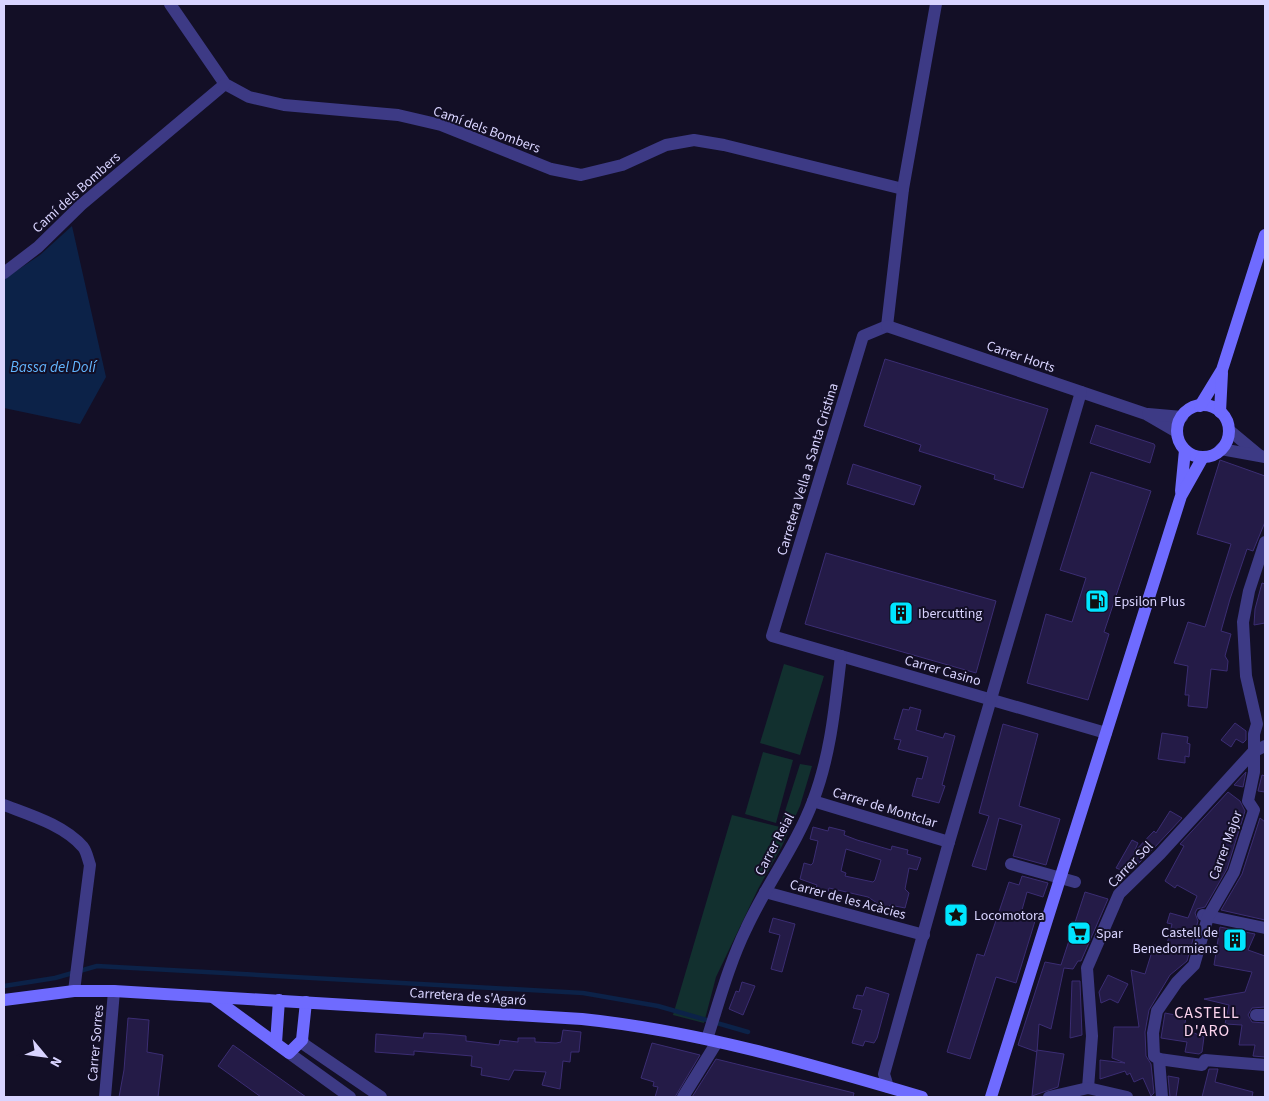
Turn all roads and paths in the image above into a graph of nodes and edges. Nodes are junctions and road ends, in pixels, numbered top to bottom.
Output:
1 (170, 4) edge
2 (936, 4) edge
3 (225, 84) junction
4 (903, 189) junction
5 (1265, 235) edge
6 (4, 273) edge
7 (887, 326) junction
8 (1222, 370) junction
9 (1081, 392) junction
10 (1200, 406) junction
11 (1220, 412) junction
12 (1146, 414) junction
13 (1182, 417) junction
14 (1229, 430) junction
15 (1177, 432) junction
16 (1221, 449) junction
17 (1185, 450) junction
18 (1262, 456) edge
19 (1203, 457) junction
20 (1181, 496) junction
21 (1265, 542) edge
22 (772, 636) joint
23 (841, 656) junction
24 (990, 699) junction
25 (1261, 729) edge
26 (1106, 733) junction
27 (1265, 746) edge
28 (1253, 752) junction
29 (813, 801) junction
30 (4, 805) edge
31 (1259, 811) edge
32 (949, 842) junction
33 (1011, 864) dead end
34 (1060, 878) junction
35 (1075, 882) dead end
36 (765, 892) junction
37 (1117, 893) junction
38 (1132, 896) dead end
39 (1205, 916) junction
40 (1265, 928) edge
41 (924, 934) junction
42 (74, 989) junction
43 (114, 991) junction
44 (214, 998) junction
45 (4, 1000) edge
46 (279, 1000) junction
47 (306, 1002) junction
48 (711, 1037) junction
49 (302, 1040) junction
50 (276, 1043) junction
51 (289, 1052) junction
52 (1159, 1059) junction
53 (1265, 1065) edge
54 (888, 1087) junction
55 (1088, 1088) junction
56 (105, 1097) edge
57 (350, 1097) edge
58 (381, 1097) edge
59 (682, 1097) edge
60 (922, 1097) edge
61 (991, 1097) edge
62 (1049, 1097) edge
63 (1127, 1097) edge
64 (1162, 1097) edge

1 - 3 street
2 - 4 street
3 - 4 street, Camí dels Bombers
3 - 6 street, Camí dels Bombers
4 - 7 street
5 - 8 street
7 - 9 street, Carrer Horts
7 - 22 street, Carretera Vella a Santa Cristina
8 - 10 street
8 - 11 street
9 - 12 street, Carrer Horts
9 - 24 street
10 - 11 street
10 - 13 street
11 - 14 street
12 - 13 street, Carrer Horts
12 - 15 street, Carrer Horts
13 - 15 street
14 - 16 street
14 - 18 street
15 - 17 street
16 - 18 street
16 - 19 street
17 - 19 street
17 - 20 street
19 - 20 street
20 - 26 street
21 - 25 street
22 - 23 street, Carrer Casino
23 - 24 street, Carrer Casino
23 - 29 street, Carrer Reial
24 - 26 street, Carrer Casino
24 - 32 street
25 - 28 street, Carrer Major
26 - 34 street
27 - 28 street, Carrer Sol
28 - 31 street, Carrer Major
28 - 37 street, Carrer Sol
29 - 32 street, Carrer de Montclar
29 - 36 street, Carrer Reial
30 - 42 street
31 - 39 street, Carrer Major
32 - 41 street
33 - 34 street
34 - 35 street
34 - 61 street
36 - 41 street, Carrer de les Acàcies
36 - 48 street, Carrer Reial
37 - 38 street
37 - 55 street, Carrer Sol
39 - 40 street
39 - 52 street, Carrer Major
41 - 54 street
42 - 43 street, Carretera de s'Agaró
42 - 45 street, Carretera de s'Agaró
43 - 44 street, Carretera de s'Agaró
43 - 56 street, Carrer Sorres
44 - 46 street, Carretera de s'Agaró
44 - 50 street
46 - 47 street, Carretera de s'Agaró
46 - 50 street
47 - 48 street, Carretera de s'Agaró
47 - 49 street
48 - 54 street, Carretera de s'Agaró
48 - 59 street, Carrer Reial
49 - 51 street
49 - 58 street
50 - 51 street
51 - 57 street
52 - 53 street
52 - 64 street
54 - 60 street, Carretera de s'Agaró
55 - 62 street
55 - 63 street

